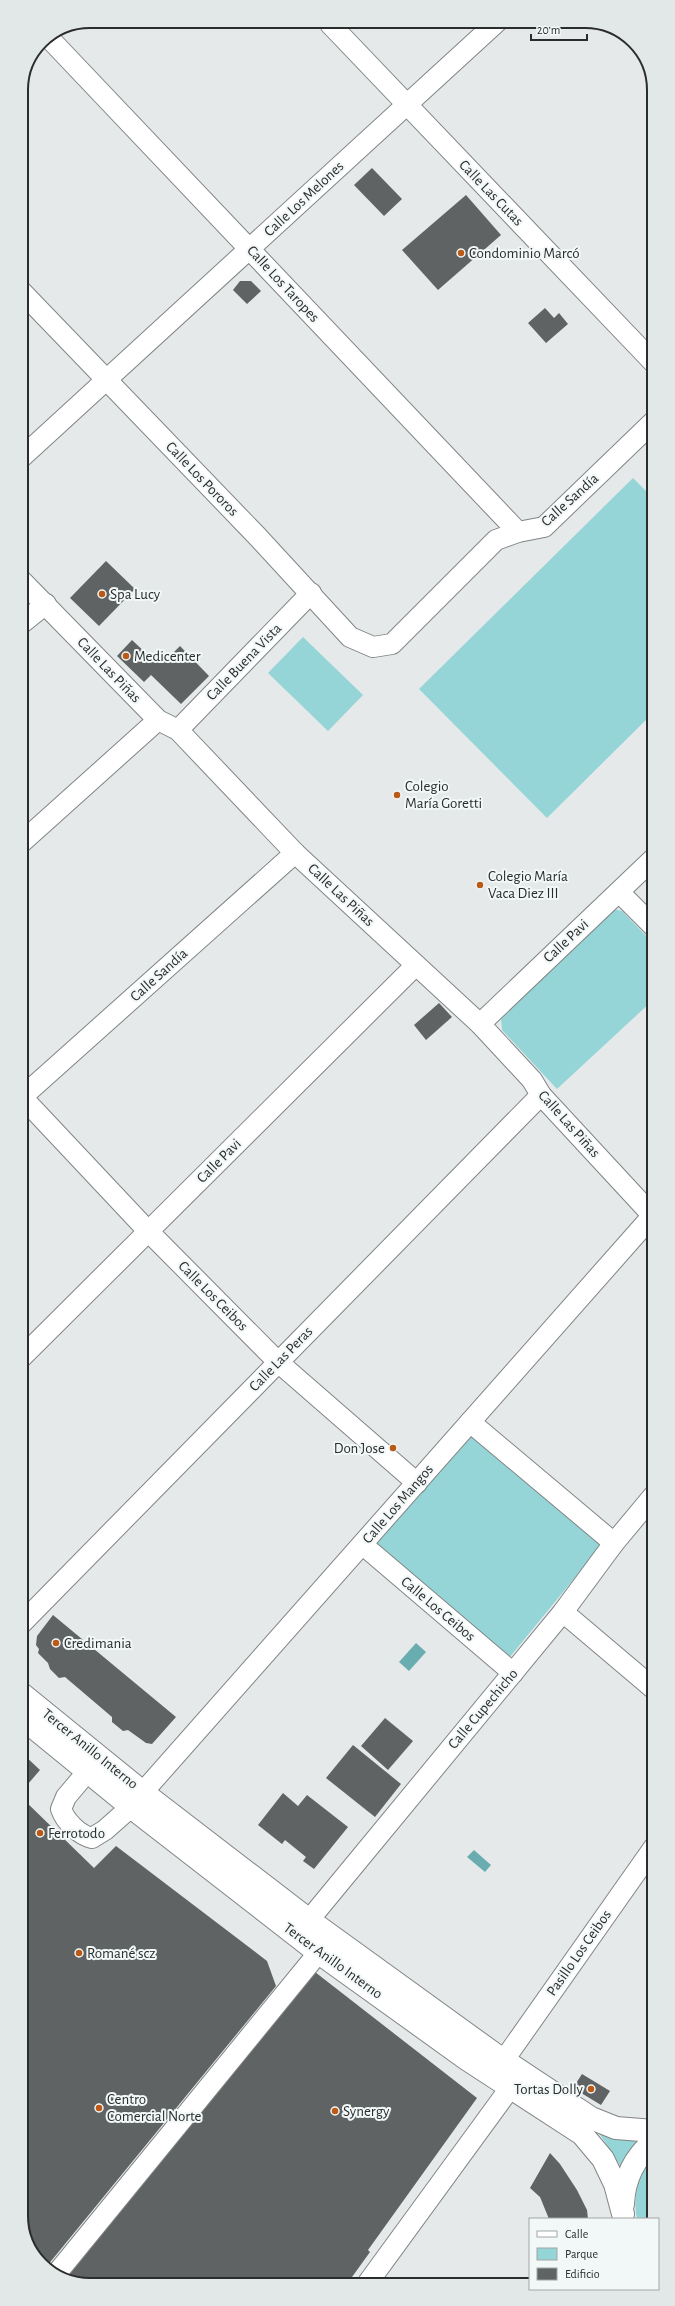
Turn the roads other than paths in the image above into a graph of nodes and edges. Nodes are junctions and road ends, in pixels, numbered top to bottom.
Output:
1 (334, 28) edge
2 (490, 28) edge
3 (53, 41) edge
4 (407, 105) junction
5 (250, 249) junction
6 (28, 298) edge
7 (647, 356) edge
8 (106, 380) junction
9 (647, 428) edge
10 (28, 452) edge
11 (518, 532) junction
12 (28, 587) edge
13 (311, 593) junction
14 (46, 604) junction
15 (28, 618) edge
16 (392, 644) joint
17 (158, 720) junction
18 (178, 730) junction
19 (28, 838) edge
20 (296, 852) junction
21 (647, 865) edge
22 (619, 892) junction
23 (647, 920) edge
24 (416, 965) junction
25 (480, 1024) junction
26 (28, 1092) edge
27 (541, 1095) junction
28 (28, 1103) edge
29 (647, 1210) edge
30 (647, 1223) edge
31 (148, 1231) junction
32 (28, 1351) edge
33 (278, 1362) junction
34 (470, 1422) junction
35 (417, 1483) junction
36 (647, 1503) edge
37 (614, 1542) junction
38 (362, 1545) junction
39 (563, 1612) junction
40 (28, 1617) edge
41 (512, 1672) junction
42 (647, 1683) edge
43 (28, 1699) edge
44 (28, 1723) edge
45 (88, 1772) junction
46 (137, 1799) junction
47 (647, 1856) edge
48 (309, 1920) junction
49 (319, 1952) junction
50 (504, 2060) junction
51 (510, 2088) junction
52 (647, 2130) edge
53 (647, 2148) edge
54 (624, 2216) edge
55 (60, 2270) edge
56 (371, 2278) edge

1 - 4 street, Calle Las Cutas
2 - 4 street, Calle Los Melones
3 - 5 street, Calle Los Taropes
4 - 5 street, Calle Los Melones
4 - 7 street, Calle Las Cutas
5 - 8 street, Calle Los Melones
5 - 11 street, Calle Los Taropes
6 - 8 street, Calle Los Pororos
8 - 10 street, Calle Los Melones
8 - 13 street, Calle Los Pororos
9 - 11 street, Calle Sandía
11 - 16 street, Calle Sandía
12 - 14 street, Calle Las Piñas
13 - 16 street, Calle Los Pororos
13 - 18 street, Calle Buena Vista
14 - 15 street
14 - 17 street, Calle Las Piñas
17 - 18 street, Calle Las Piñas
17 - 19 street
18 - 20 street, Calle Las Piñas
20 - 24 street, Calle Las Piñas
20 - 26 street, Calle Sandía
21 - 22 street, Calle Pavi
22 - 23 street
22 - 25 street, Calle Pavi
24 - 25 street, Calle Las Piñas
24 - 31 street, Calle Pavi
25 - 27 street, Calle Las Piñas
27 - 29 street, Calle Las Piñas
27 - 33 street, Calle Las Peras
28 - 31 street, Calle Los Ceibos
30 - 34 street, Calle Los Mangos
31 - 32 street, Calle Pavi
31 - 33 street, Calle Los Ceibos
33 - 35 street, Calle Los Ceibos
33 - 40 street, Calle Las Peras
34 - 35 street, Calle Los Mangos
34 - 37 street
35 - 38 street, Calle Los Mangos
36 - 37 street, Calle Cupechicho
37 - 39 street, Calle Cupechicho
38 - 41 street, Calle Los Ceibos
38 - 46 street, Calle Los Mangos
39 - 41 street, Calle Cupechicho
39 - 42 street
41 - 48 street, Calle Cupechicho
43 - 46 main road, Tercer Anillo Interno
44 - 45 main road, Tercer Anillo Interno
45 - 46 main road, Tercer Anillo Interno
45 - 46 street, Calle Los Mangos
46 - 48 main road, Tercer Anillo Interno
46 - 49 main road, Tercer Anillo Interno
47 - 50 street, Pasillo Los Ceibos
48 - 50 main road, Tercer Anillo Interno
49 - 51 main road, Tercer Anillo Interno
49 - 55 street
50 - 52 main road, Tercer Anillo Interno
51 - 54 main road, Tercer Anillo Interno
51 - 56 street
53 - 54 main road

